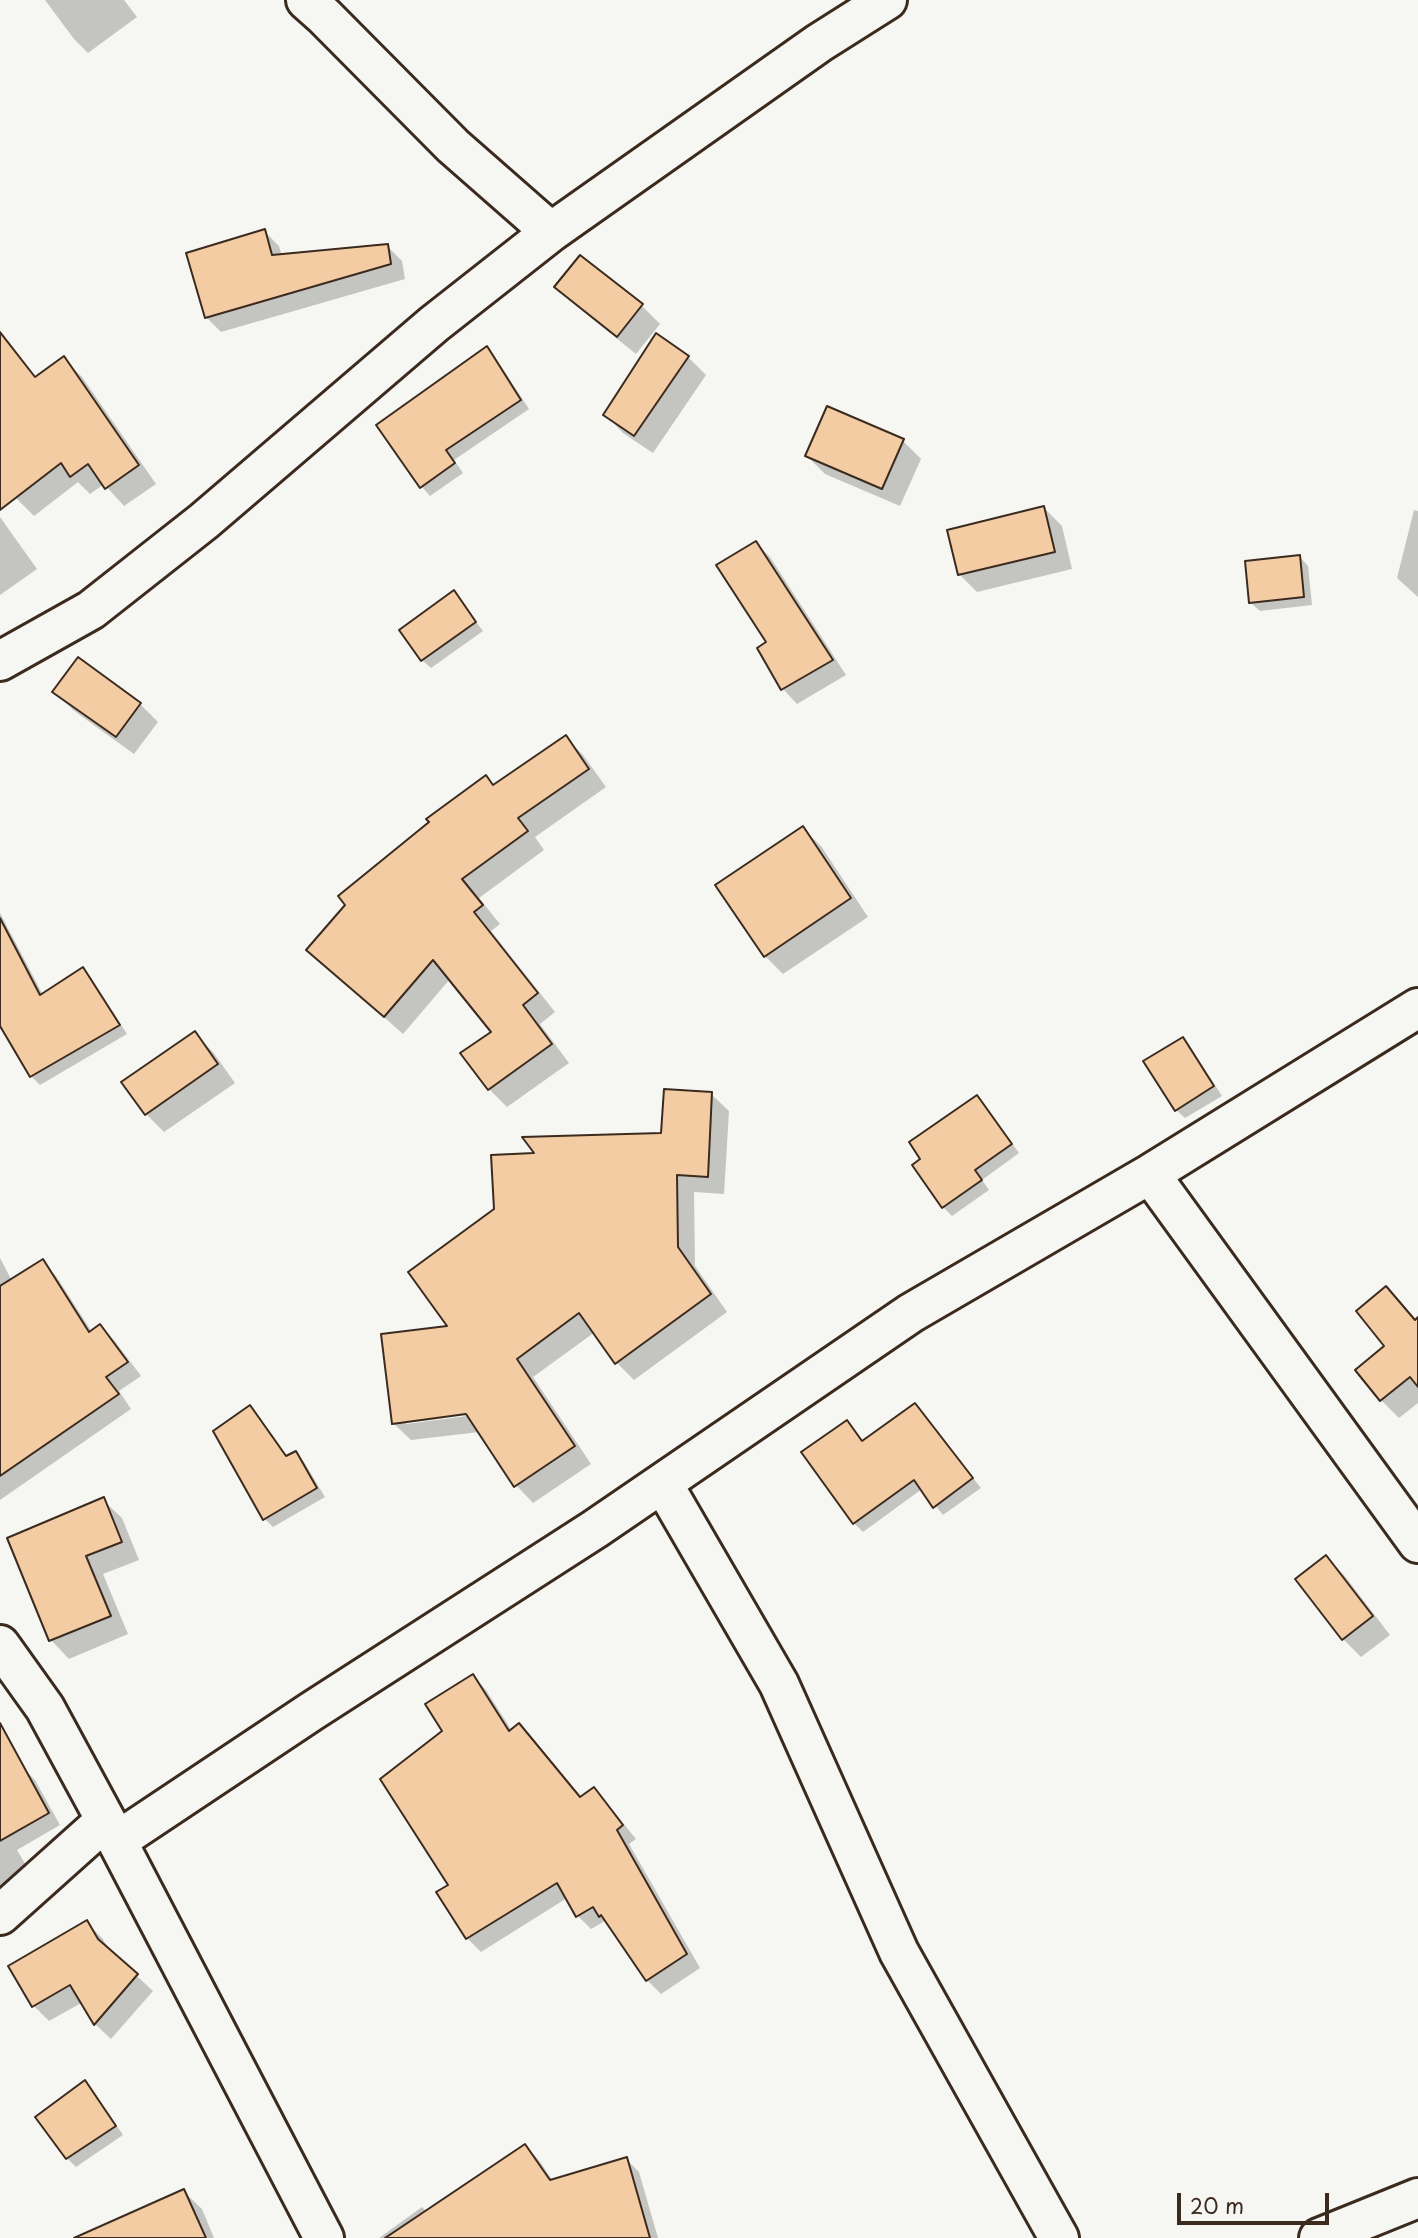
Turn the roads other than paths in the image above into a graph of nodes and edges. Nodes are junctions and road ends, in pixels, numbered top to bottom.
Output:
1 (306, 0) edge
2 (887, 0) edge
3 (551, 232) junction
4 (0, 660) edge
5 (1418, 1008) edge
6 (1150, 1174) junction
7 (663, 1483) junction
8 (1418, 1543) edge
9 (0, 1645) edge
10 (111, 1831) junction
11 (0, 1915) edge
12 (1418, 2198) edge
13 (324, 2238) edge
14 (1059, 2238) edge
15 (1319, 2238) edge

1 - 3 street
2 - 3 street
3 - 4 street
5 - 6 street
6 - 7 street
6 - 8 street
7 - 10 street
7 - 14 street
9 - 10 street
10 - 11 street
10 - 13 street
12 - 15 street

